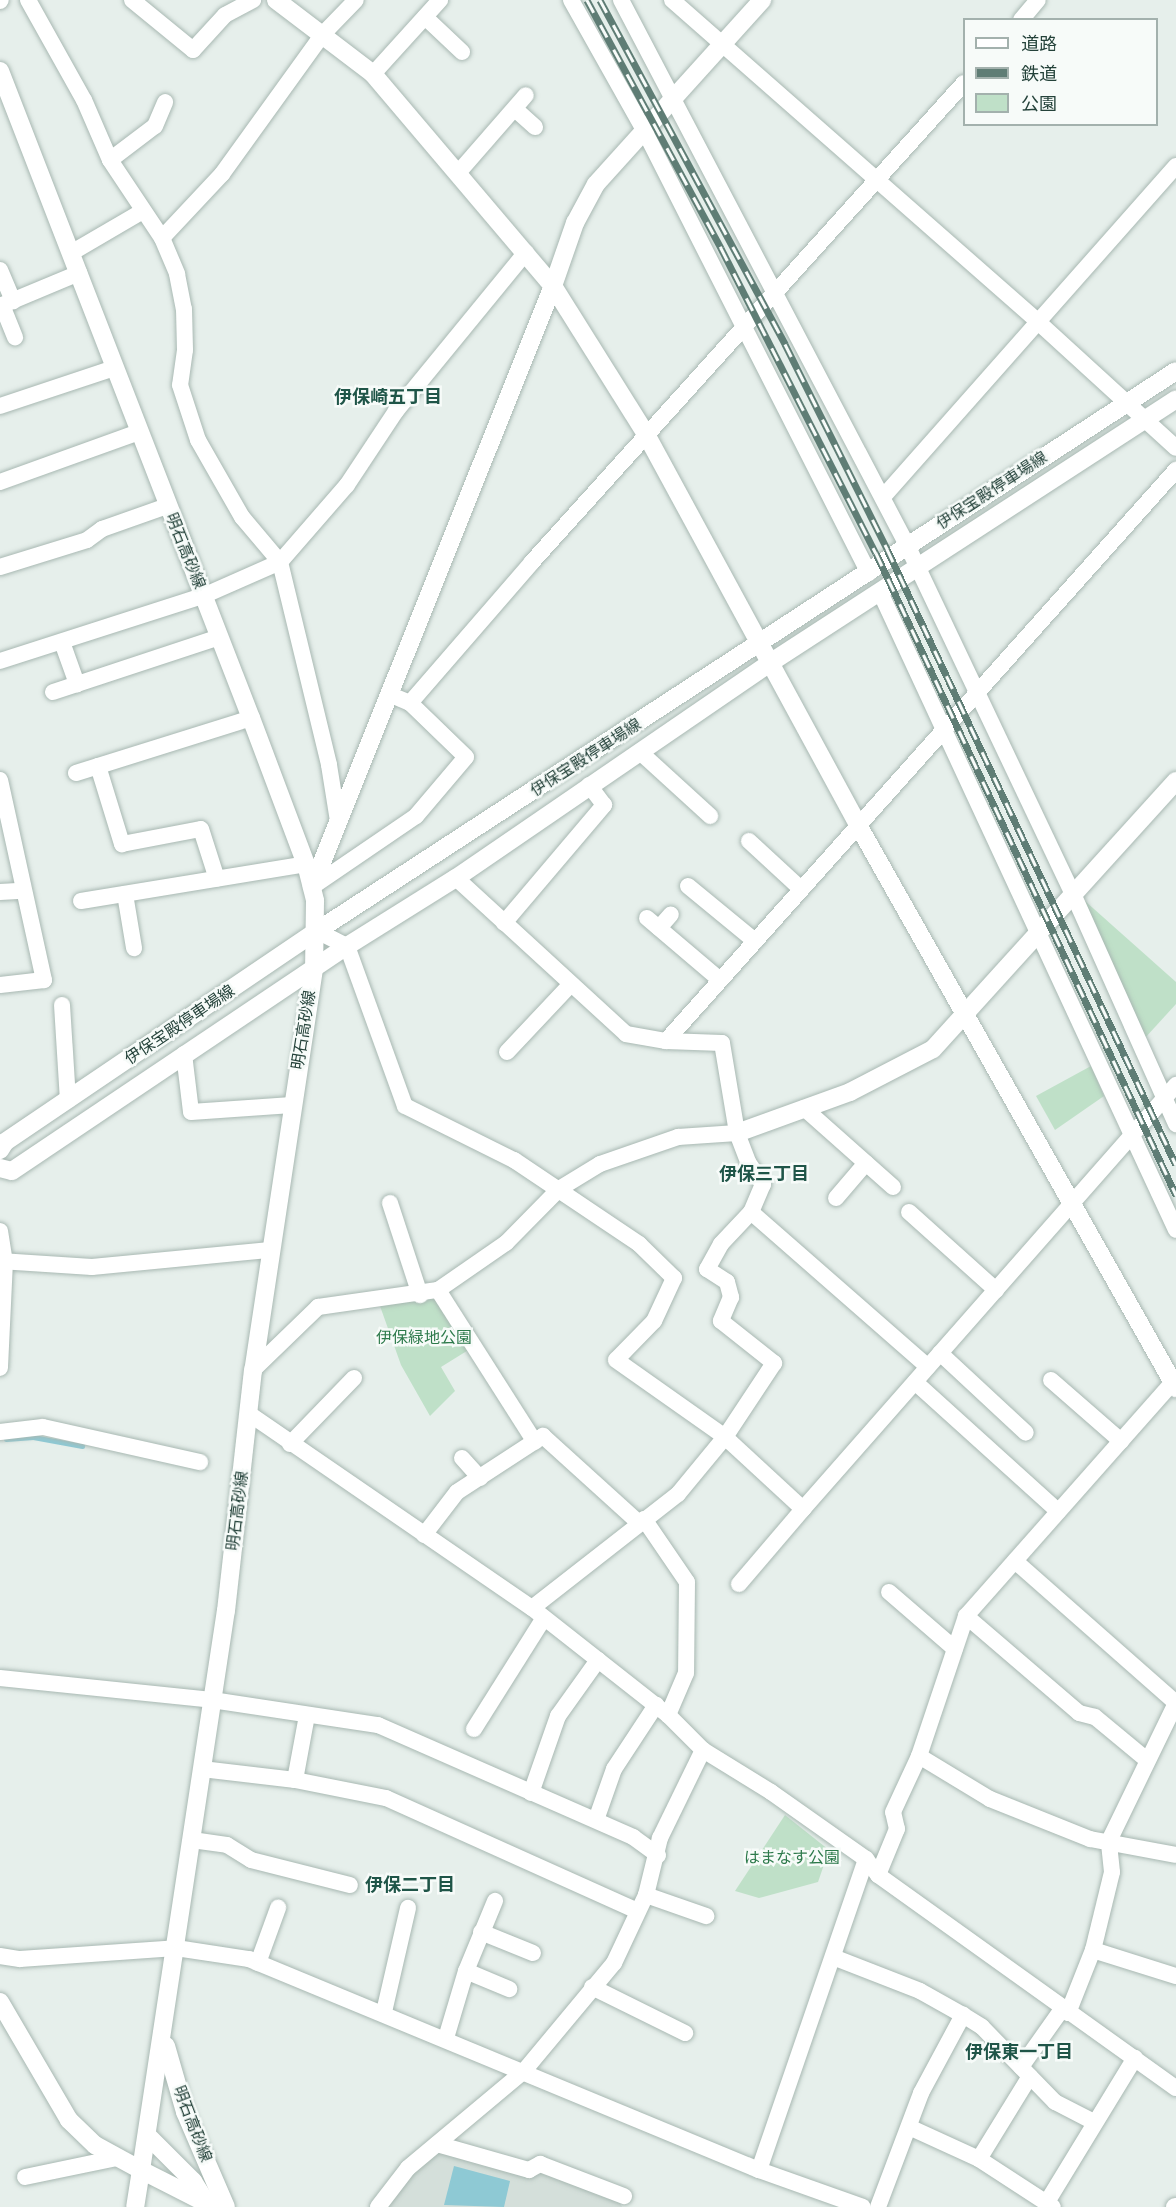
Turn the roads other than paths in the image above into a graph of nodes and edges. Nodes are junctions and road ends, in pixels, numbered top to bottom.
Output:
1 (28, 0) edge
2 (132, 0) edge
3 (253, 0) edge
4 (276, 0) edge
5 (356, 0) edge
6 (440, 0) edge
7 (571, 0) edge
8 (621, 0) edge
9 (672, 0) edge
10 (762, 0) edge
11 (1038, 0) edge
12 (425, 17) junction
13 (1023, 18) edge
14 (323, 34) junction
15 (721, 45) junction
16 (462, 52) dead end
17 (0, 71) edge
18 (373, 74) junction
19 (963, 84) edge
20 (526, 95) dead end
21 (674, 97) junction
22 (165, 102) dead end
23 (515, 109) junction
24 (535, 127) dead end
25 (644, 130) junction
26 (110, 160) junction
27 (1176, 166) edge
28 (458, 173) junction
29 (877, 181) junction
30 (143, 211) junction
31 (162, 238) junction
32 (526, 252) junction
33 (71, 253) junction
34 (0, 270) edge
35 (79, 273) junction
36 (553, 286) junction
37 (776, 292) junction
38 (5, 304) edge
39 (1037, 321) junction
40 (746, 327) junction
41 (15, 337) dead end
42 (114, 368) junction
43 (1176, 371) edge
44 (1176, 399) edge
45 (1127, 402) junction
46 (0, 406) edge
47 (1145, 420) junction
48 (139, 432) junction
49 (647, 436) junction
50 (1176, 448) edge
51 (1176, 470) edge
52 (0, 482) edge
53 (883, 497) junction
54 (167, 506) junction
55 (908, 547) junction
56 (280, 562) junction
57 (0, 567) edge
58 (918, 567) junction
59 (869, 573) junction
60 (880, 592) junction
61 (203, 597) junction
62 (219, 637) junction
63 (62, 642) junction
64 (760, 645) junction
65 (0, 661) edge
66 (770, 663) junction
67 (77, 684) junction
68 (53, 692) dead end
69 (977, 692) junction
70 (391, 695) junction
71 (410, 703) junction
72 (250, 718) junction
73 (945, 729) junction
74 (640, 752) junction
75 (98, 766) junction
76 (76, 773) dead end
77 (0, 780) edge
78 (1176, 781) edge
79 (589, 785) junction
80 (2, 808) edge
81 (710, 816) dead end
82 (338, 821) junction
83 (858, 825) junction
84 (749, 841) dead end
85 (306, 864) junction
86 (456, 878) junction
87 (217, 879) junction
88 (688, 886) dead end
89 (312, 887) junction
90 (801, 889) junction
91 (22, 891) junction
92 (0, 892) edge
93 (125, 894) junction
94 (1074, 896) junction
95 (81, 901) dead end
96 (671, 914) dead end
97 (504, 923) junction
98 (317, 931) junction
99 (1041, 933) junction
100 (755, 941) junction
101 (347, 946) junction
102 (134, 948) dead end
103 (314, 969) junction
104 (720, 980) junction
105 (571, 984) junction
106 (0, 985) edge
107 (62, 1005) dead end
108 (967, 1015) junction
109 (666, 1041) junction
110 (507, 1052) dead end
111 (184, 1054) junction
112 (1176, 1085) edge
113 (1164, 1098) junction
114 (68, 1100) junction
115 (292, 1105) junction
116 (804, 1108) junction
117 (1176, 1124) edge
118 (737, 1133) junction
119 (1133, 1134) junction
120 (0, 1150) edge
121 (866, 1163) junction
122 (0, 1168) edge
123 (893, 1187) dead end
124 (559, 1189) junction
125 (836, 1198) dead end
126 (390, 1203) dead end
127 (1072, 1203) junction
128 (751, 1212) junction
129 (909, 1212) dead end
130 (1176, 1230) edge
131 (0, 1231) edge
132 (270, 1250) junction
133 (3, 1261) edge
134 (438, 1290) junction
135 (996, 1290) junction
136 (420, 1295) junction
137 (940, 1353) junction
138 (928, 1367) junction
139 (0, 1368) edge
140 (253, 1370) junction
141 (354, 1378) dead end
142 (1051, 1380) dead end
143 (915, 1382) junction
144 (1175, 1383) edge
145 (248, 1413) junction
146 (0, 1432) edge
147 (1026, 1433) dead end
148 (725, 1437) junction
149 (1121, 1441) junction
150 (534, 1442) junction
151 (290, 1444) junction
152 (462, 1458) dead end
153 (200, 1461) dead end
154 (480, 1478) junction
155 (803, 1509) junction
156 (1058, 1511) junction
157 (642, 1521) junction
158 (424, 1535) junction
159 (1015, 1561) junction
160 (739, 1584) dead end
161 (889, 1592) dead end
162 (538, 1613) junction
163 (966, 1616) junction
164 (955, 1649) junction
165 (598, 1660) junction
166 (0, 1678) edge
167 (212, 1700) junction
168 (1176, 1703) edge
169 (662, 1710) junction
170 (306, 1715) junction
171 (474, 1729) dead end
172 (703, 1750) junction
173 (919, 1756) junction
174 (1148, 1760) junction
175 (202, 1769) junction
176 (295, 1780) junction
177 (531, 1793) junction
178 (596, 1820) junction
179 (192, 1840) junction
180 (1109, 1841) junction
181 (658, 1855) junction
182 (1176, 1855) edge
183 (866, 1859) junction
184 (878, 1875) junction
185 (350, 1886) dead end
186 (646, 1895) junction
187 (495, 1901) dead end
188 (278, 1908) dead end
189 (408, 1908) dead end
190 (638, 1911) junction
191 (706, 1916) dead end
192 (481, 1932) junction
193 (176, 1948) junction
194 (1093, 1950) junction
195 (533, 1953) dead end
196 (0, 1956) edge
197 (833, 1957) junction
198 (258, 1963) junction
199 (466, 1971) junction
200 (1176, 1976) edge
201 (592, 1987) junction
202 (508, 1989) dead end
203 (0, 2002) edge
204 (1065, 2011) junction
205 (384, 2012) junction
206 (963, 2015) junction
207 (685, 2033) dead end
208 (164, 2038) junction
209 (446, 2038) junction
210 (1135, 2058) junction
211 (524, 2071) junction
212 (1026, 2072) junction
213 (1176, 2088) edge
214 (1094, 2122) junction
215 (909, 2127) junction
216 (148, 2136) junction
217 (437, 2144) junction
218 (117, 2158) junction
219 (979, 2159) junction
220 (141, 2170) junction
221 (759, 2170) junction
222 (24, 2177) dead end
223 (624, 2196) dead end
224 (209, 2203) edge
225 (1050, 2205) edge
226 (135, 2207) edge
227 (226, 2207) edge
228 (378, 2207) edge
229 (863, 2207) edge
230 (878, 2207) edge

1 - 26 street
2 - 3 street
4 - 14 main road
5 - 14 street
6 - 12 street
7 - 25 street
8 - 21 street
9 - 15 street
10 - 15 main road
11 - 13 street
12 - 16 street
12 - 18 street
14 - 18 main road
14 - 31 street
15 - 21 main road
15 - 29 street
17 - 33 main road, 明石高砂線
18 - 28 main road
19 - 29 street
20 - 23 street
21 - 25 main road
21 - 37 street
22 - 26 street
23 - 24 street
23 - 28 street
25 - 36 main road
25 - 40 street
26 - 30 street
27 - 39 street
28 - 32 main road
29 - 37 street
29 - 39 street
30 - 31 street
30 - 33 street
31 - 56 street
32 - 36 main road
32 - 56 street
33 - 35 main road, 明石高砂線
34 - 38 street
35 - 38 street
35 - 42 main road, 明石高砂線
36 - 49 main road
36 - 70 main road
37 - 40 street
37 - 53 street
38 - 41 street
39 - 45 street
39 - 53 street
40 - 49 street
40 - 59 street
42 - 46 street
42 - 48 main road, 明石高砂線
43 - 45 main road, 伊保宝殿停車場線
44 - 47 main road, 伊保宝殿停車場線
45 - 47 street
45 - 55 main road, 伊保宝殿停車場線
47 - 50 street
47 - 58 main road, 伊保宝殿停車場線
48 - 52 street
48 - 54 main road, 明石高砂線
49 - 64 main road
49 - 71 street
51 - 69 street
53 - 55 street
54 - 57 street
54 - 61 main road, 明石高砂線
55 - 58 street
55 - 59 main road, 伊保宝殿停車場線
56 - 61 street
56 - 82 street
58 - 60 main road, 伊保宝殿停車場線
58 - 69 street
59 - 64 main road, 伊保宝殿停車場線
60 - 66 main road, 伊保宝殿停車場線
60 - 73 street
61 - 62 main road, 明石高砂線
61 - 63 street
62 - 67 street
62 - 72 main road, 明石高砂線
63 - 65 street
63 - 67 street
64 - 66 main road
64 - 98 main road, 伊保宝殿停車場線
66 - 74 main road, 伊保宝殿停車場線
66 - 83 main road
67 - 68 street
69 - 73 street
69 - 94 street
70 - 71 street
70 - 82 main road
71 - 89 street
72 - 75 street
72 - 85 main road, 明石高砂線
73 - 83 street
73 - 99 street
74 - 79 main road, 伊保宝殿停車場線
74 - 81 street
75 - 76 street
75 - 87 street
77 - 80 street
78 - 94 main road
79 - 86 main road, 伊保宝殿停車場線
79 - 97 street
80 - 91 street
82 - 89 main road
83 - 90 street
83 - 108 main road
84 - 90 street
85 - 87 street
85 - 89 main road, 明石高砂線
86 - 97 street
86 - 101 main road, 伊保宝殿停車場線
87 - 93 street
88 - 100 street
89 - 98 main road, 明石高砂線
90 - 100 street
91 - 92 street
91 - 106 street
93 - 95 street
93 - 102 street
94 - 99 main road
94 - 113 street
96 - 104 street
97 - 105 street
98 - 101 street
98 - 103 main road, 明石高砂線
98 - 114 main road, 伊保宝殿停車場線
99 - 108 main road
99 - 119 street
100 - 104 street
101 - 103 main road, 伊保宝殿停車場線
101 - 124 street
103 - 111 main road, 伊保宝殿停車場線
103 - 115 main road, 明石高砂線
104 - 109 street
105 - 109 street
105 - 110 street
107 - 114 street
108 - 116 main road
108 - 127 main road
109 - 118 street
111 - 115 street
111 - 122 main road, 伊保宝殿停車場線
112 - 113 street
113 - 117 street
113 - 119 street
114 - 120 main road, 伊保宝殿停車場線
115 - 132 main road, 明石高砂線
116 - 118 main road
116 - 121 street
118 - 124 street
118 - 128 street
119 - 127 street
119 - 130 street
121 - 123 street
121 - 125 street
124 - 134 street
124 - 148 street
126 - 136 street
127 - 135 street
127 - 144 main road
128 - 138 street
128 - 148 street
129 - 135 street
131 - 133 street
132 - 133 street
132 - 140 main road, 明石高砂線
133 - 139 street
134 - 136 street
134 - 150 street
135 - 137 street
136 - 140 street
137 - 138 street
137 - 147 street
138 - 143 street
140 - 145 main road, 明石高砂線
141 - 151 street
142 - 149 street
143 - 155 street
143 - 156 street
144 - 149 street
145 - 151 street
145 - 167 main road, 明石高砂線
146 - 153 street
148 - 155 street
148 - 157 street
149 - 156 street
150 - 154 street
150 - 157 street
151 - 158 street
152 - 154 street
154 - 158 street
155 - 160 street
156 - 159 street
157 - 162 street
157 - 169 street
158 - 162 street
159 - 163 street
159 - 168 street
161 - 164 street
162 - 165 street
162 - 171 street
163 - 164 street
163 - 174 street
164 - 173 street
165 - 169 street
165 - 177 street
166 - 167 street
167 - 170 street
167 - 175 main road, 明石高砂線
168 - 174 street
169 - 172 street
169 - 178 street
170 - 176 street
170 - 177 street
172 - 181 street
172 - 183 street
173 - 180 street
173 - 184 street
174 - 180 street
175 - 176 street
175 - 179 main road, 明石高砂線
176 - 190 street
177 - 178 street
178 - 181 street
179 - 185 street
179 - 193 main road, 明石高砂線
180 - 182 street
180 - 194 street
181 - 186 street
183 - 184 street
183 - 197 street
184 - 204 street
186 - 190 street
186 - 191 street
187 - 192 street
188 - 198 street
189 - 205 street
190 - 201 street
192 - 195 street
192 - 199 street
193 - 196 street
193 - 198 street
193 - 208 main road, 明石高砂線
194 - 200 street
194 - 204 street
197 - 206 street
197 - 221 street
198 - 205 street
199 - 202 street
199 - 209 street
201 - 207 street
201 - 211 street
203 - 218 main road
204 - 210 street
204 - 212 street
205 - 209 street
206 - 212 street
206 - 215 street
208 - 216 main road, 明石高砂線
208 - 227 main road, 明石高砂線
209 - 211 street
210 - 213 street
210 - 214 street
211 - 217 street
211 - 221 street
212 - 214 street
212 - 219 street
214 - 225 street
215 - 219 street
215 - 230 street
216 - 220 main road, 明石高砂線
216 - 224 main road, 明石高砂線
217 - 223 street
217 - 228 street
218 - 220 main road
218 - 222 street
219 - 225 street
220 - 224 main road, 明石高砂線
220 - 226 main road
221 - 229 street

